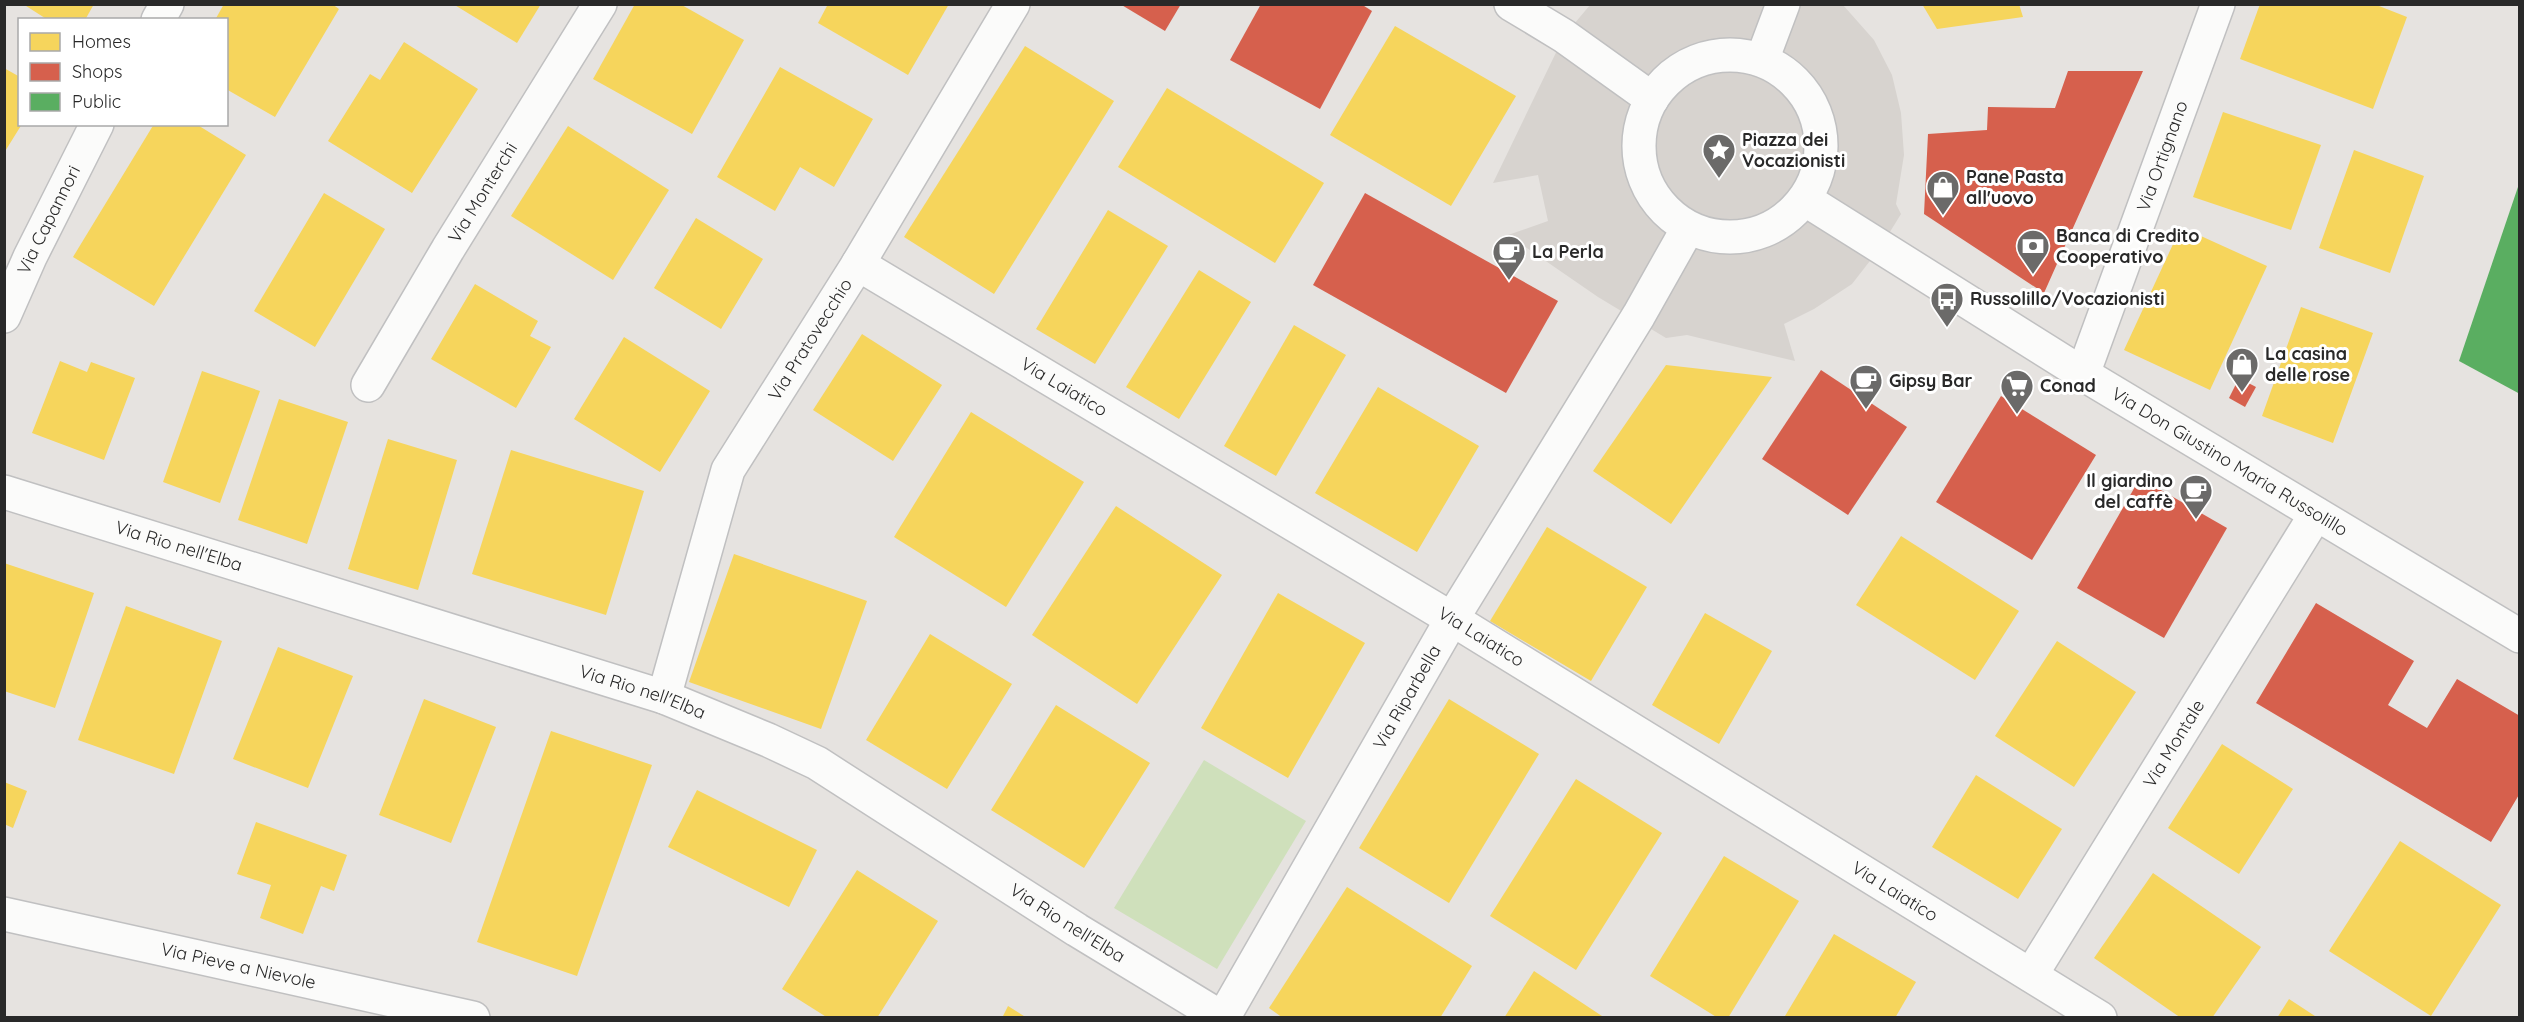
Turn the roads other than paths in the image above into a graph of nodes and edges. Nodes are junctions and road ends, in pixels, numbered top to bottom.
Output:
1 (166, 4) edge
2 (600, 4) edge
3 (1013, 4) edge
4 (1511, 4) edge
5 (1783, 4) edge
6 (2218, 4) edge
7 (159, 18) edge
8 (1762, 60) junction
9 (1652, 99) junction
10 (96, 126) edge
11 (1806, 200) junction
12 (1688, 228) junction
13 (858, 264) junction
14 (4, 316) edge
15 (2083, 374) junction
16 (368, 385) dead end
17 (4, 492) edge
18 (2316, 514) junction
19 (1452, 619) junction
20 (2520, 636) edge
21 (664, 697) junction
22 (4, 915) edge
23 (2031, 975) junction
24 (473, 1017) edge
25 (1222, 1017) edge
26 (2100, 1017) edge

1 - 7 street
2 - 16 street, Via Monterchi
3 - 13 street, Via Pratovecchio
4 - 9 street
5 - 8 street
6 - 15 street, Via Ortignano
8 - 9 street
8 - 11 street
9 - 12 street
10 - 14 street, Via Capannori
11 - 12 street
11 - 15 street, Via Don Giustino Maria Russolillo
12 - 19 street, Via Riparbella
13 - 19 street, Via Laiatico
13 - 21 street, Via Pratovecchio
15 - 18 street, Via Don Giustino Maria Russolillo
17 - 21 street, Via Rio nell'Elba
18 - 20 street, Via Don Giustino Maria Russolillo
18 - 23 street, Via Montale
19 - 23 street, Via Laiatico
19 - 25 street, Via Riparbella
21 - 25 street, Via Rio nell'Elba
22 - 24 street, Via Pieve a Nievole
23 - 26 street, Via Laiatico

